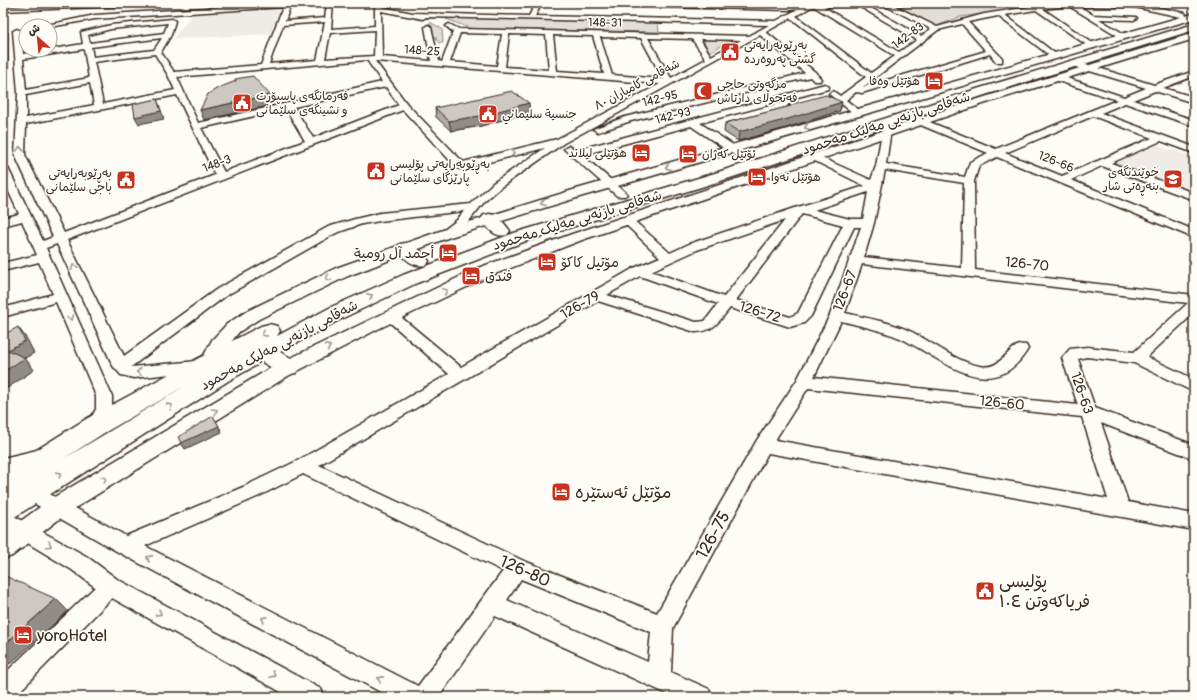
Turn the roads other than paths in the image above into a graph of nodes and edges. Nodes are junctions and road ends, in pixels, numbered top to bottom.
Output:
1 (63, 3) edge
2 (146, 3) edge
3 (326, 3) edge
4 (330, 3) edge
5 (539, 3) edge
6 (576, 3) edge
7 (745, 3) edge
8 (837, 3) edge
9 (919, 3) edge
10 (1069, 3) edge
11 (1125, 3) edge
12 (30, 4) edge
13 (118, 4) junction
14 (288, 4) edge
15 (814, 4) edge
16 (859, 4) junction
17 (886, 4) edge
18 (1136, 4) edge
19 (54, 5) edge
20 (378, 5) edge
21 (645, 5) junction
22 (3, 6) edge
23 (421, 7) dead end
24 (805, 7) junction
25 (1039, 9) junction
26 (1154, 9) junction
27 (3, 10) edge
28 (1000, 14) junction
29 (413, 15) junction
30 (791, 15) junction
31 (1182, 16) edge
32 (95, 17) junction
33 (531, 17) junction
34 (1093, 17) junction
35 (1134, 18) dead end
36 (328, 20) junction
37 (646, 20) junction
38 (662, 20) junction
39 (963, 21) junction
40 (281, 23) junction
41 (777, 23) junction
42 (58, 24) edge
43 (3, 27) edge
44 (170, 27) junction
45 (428, 27) dead end
46 (378, 28) junction
47 (1153, 28) junction
48 (936, 29) junction
49 (17, 31) junction
50 (457, 31) junction
51 (327, 32) junction
52 (506, 32) junction
53 (761, 32) junction
54 (549, 33) junction
55 (3, 34) edge
56 (596, 34) junction
57 (643, 35) junction
58 (664, 35) junction
59 (694, 36) junction
60 (1194, 36) edge
61 (752, 38) junction
62 (921, 39) junction
63 (85, 40) junction
64 (1123, 43) junction
65 (18, 44) edge
66 (58, 47) edge
67 (1153, 48) junction
68 (1093, 49) junction
69 (157, 52) junction
70 (990, 52) junction
71 (900, 56) junction
72 (1054, 57) junction
73 (19, 58) edge
74 (369, 58) junction
75 (378, 59) junction
76 (89, 60) junction
77 (710, 60) junction
78 (999, 60) dead end
79 (320, 63) junction
80 (436, 64) junction
81 (446, 64) junction
82 (1082, 66) junction
83 (264, 68) junction
84 (501, 69) junction
85 (1015, 71) junction
86 (553, 73) junction
87 (1194, 73) edge
88 (812, 74) junction
89 (172, 75) junction
90 (609, 77) junction
91 (871, 77) junction
92 (1058, 78) junction
93 (93, 80) junction
94 (669, 82) junction
95 (386, 84) junction
96 (1034, 86) junction
97 (825, 87) junction
98 (1154, 88) junction
99 (984, 91) junction
100 (179, 92) junction
101 (22, 93) junction
102 (848, 94) junction
103 (3, 97) edge
104 (840, 100) junction
105 (1194, 100) edge
106 (1124, 101) junction
107 (289, 106) junction
108 (404, 106) junction
109 (99, 108) junction
110 (857, 113) junction
111 (1092, 113) junction
112 (628, 119) junction
113 (915, 119) junction
114 (20, 122) junction
115 (693, 123) junction
116 (1194, 123) edge
117 (195, 126) junction
118 (887, 128) junction
119 (650, 134) junction
120 (1161, 138) junction
121 (561, 141) junction
122 (312, 142) junction
123 (731, 149) junction
124 (1194, 150) edge
125 (996, 153) junction
126 (574, 154) junction
127 (744, 157) junction
128 (814, 158) junction
129 (1102, 163) junction
130 (881, 166) junction
131 (3, 168) edge
132 (721, 176) junction
133 (762, 176) junction
134 (221, 177) junction
135 (1063, 179) junction
136 (969, 181) junction
137 (609, 184) junction
138 (875, 186) junction
139 (621, 194) junction
140 (1194, 198) edge
141 (474, 207) junction
142 (799, 210) junction
143 (26, 216) junction
144 (627, 220) junction
145 (3, 222) edge
146 (850, 223) junction
147 (868, 223) junction
148 (505, 228) junction
149 (444, 234) junction
150 (1194, 234) edge
151 (60, 239) junction
152 (406, 248) junction
153 (41, 252) junction
154 (667, 258) junction
155 (857, 260) junction
156 (3, 267) edge
157 (639, 271) junction
158 (968, 274) junction
159 (61, 296) junction
160 (596, 296) junction
161 (1194, 299) edge
162 (726, 302) junction
163 (1194, 305) edge
164 (3, 313) edge
165 (836, 315) junction
166 (391, 316) junction
167 (1021, 349) dead end
168 (262, 352) junction
169 (1136, 358) junction
170 (208, 363) junction
171 (121, 366) junction
172 (288, 367) junction
173 (460, 375) junction
174 (804, 382) junction
175 (1194, 386) edge
176 (1088, 412) junction
177 (96, 426) junction
178 (764, 445) junction
179 (55, 452) junction
180 (1194, 452) edge
181 (303, 466) junction
182 (3, 467) edge
183 (3, 485) edge
184 (30, 492) junction
185 (59, 506) junction
186 (1121, 508) junction
187 (3, 510) edge
188 (3, 518) edge
189 (1194, 522) edge
190 (24, 531) junction
191 (125, 546) junction
192 (3, 548) edge
193 (517, 568) junction
194 (110, 586) junction
195 (492, 604) junction
196 (662, 626) junction
197 (659, 677) junction
198 (3, 692) edge
199 (313, 697) edge
200 (414, 697) edge
201 (425, 697) edge
202 (701, 697) edge

1 - 19 main road
2 - 13 main road
3 - 14 street
4 - 36 street
5 - 33 street
6 - 21 main road
7 - 15 main road
8 - 15 main road
9 - 17 main road
10 - 18 street, 142-83
10 - 25 street, 142-83
10 - 34 street
11 - 18 main road
12 - 19 main road
12 - 22 main road
13 - 19 main road
13 - 32 street
14 - 32 street
14 - 40 street
15 - 16 main road
15 - 24 street, شەقامی کامیاران ٨٠
15 - 71 street
16 - 17 main road
16 - 62 street
17 - 48 street
18 - 26 main road
18 - 31 main road
19 - 27 main road
20 - 29 street
20 - 46 street
21 - 24 main road
21 - 37 street
23 - 29 street
24 - 30 street, شەقامی کامیاران ٨٠
25 - 28 street, 142-83
25 - 68 street
26 - 31 main road
26 - 47 main road
28 - 39 street, 142-83
28 - 72 street
29 - 33 street
29 - 50 street
30 - 41 street, شەقامی کامیاران ٨٠
30 - 91 street
31 - 47 main road
31 - 64 highway, شەقامی بازنەیی مەلیک مەحمود
31 - 68 highway, شەقامی بازنەیی مەلیک مەحمود
32 - 42 street
32 - 63 street
33 - 37 street
34 - 35 street
34 - 64 street
36 - 40 street
36 - 51 street
37 - 38 street
38 - 41 street
38 - 58 street
39 - 48 street, 142-83
39 - 70 street
40 - 83 street
41 - 53 street, شەقامی کامیاران ٨٠
43 - 49 street
44 - 63 street
44 - 63 street
44 - 69 street
45 - 80 street
46 - 51 street
46 - 75 street
47 - 64 main road
48 - 62 street, 142-83
49 - 55 street
49 - 65 street
50 - 52 street, 148-31
50 - 81 street
51 - 79 street
52 - 54 street, 148-31
52 - 84 street
53 - 61 street, شەقامی کامیاران ٨٠
53 - 88 street
54 - 56 street, 148-31
54 - 86 street
55 - 103 street
56 - 57 street, 148-31
56 - 90 street
57 - 58 street, 148-31
57 - 94 street
58 - 59 street, 148-31
59 - 61 street, 148-31
59 - 77 street
60 - 67 main road
61 - 77 street, شەقامی کامیاران ٨٠
62 - 71 street, 142-83
63 - 66 street
63 - 76 street
64 - 67 highway
64 - 68 main road
64 - 82 highway, شەقامی بازنەیی مەلیک مەحمود
67 - 82 main road
68 - 72 main road
68 - 85 highway, شەقامی بازنەیی مەلیک مەحمود
69 - 76 street
69 - 89 street
70 - 78 street
70 - 102 street
71 - 91 street, 142-83
72 - 85 main road
73 - 101 street
74 - 75 street, 148-25
74 - 79 street, 148-25
74 - 95 street
75 - 80 street, 148-25
76 - 93 street
77 - 94 street, شەقامی کامیاران ٨٠
79 - 83 street, 148-25
80 - 81 street, 148-25
81 - 84 street, 148-25
82 - 92 main road
82 - 98 street
82 - 99 highway, شەقامی بازنەیی مەلیک مەحمود
83 - 89 street, 148-25
84 - 86 street, 148-25
85 - 110 main road
85 - 127 highway, شەقامی بازنەیی مەلیک مەحمود
86 - 90 street, 148-25
87 - 98 street
88 - 97 street
88 - 112 street, 142-95
89 - 100 street
90 - 94 street, 148-25
91 - 102 street, 142-83
92 - 96 main road
92 - 106 street
93 - 101 street
93 - 109 street
94 - 121 street, شەقامی کامیاران ٨٠
95 - 107 street
95 - 108 street
96 - 99 highway
96 - 113 main road
97 - 104 street
97 - 115 street, 142-93
98 - 105 street
98 - 106 street
99 - 113 highway, شەقامی بازنەیی مەلیک مەحمود
100 - 109 street
100 - 117 street
101 - 114 street
102 - 104 street, 142-83
104 - 110 street
106 - 111 street
106 - 116 street
107 - 117 street
107 - 122 street
108 -> 121 street
108 - 122 street, 148-3
109 - 114 street
110 -> 123 main road
111 - 120 street
111 - 125 street
112 - 119 street
112 - 121 street, 142-95
113 - 118 highway, شەقامی بازنەیی مەلیک مەحمود
113 - 125 street, 126-66
151 -> 114 street
115 - 119 street, 142-93
115 - 123 street
117 - 134 street
118 - 128 main road
118 - 130 street, 126-67
118 - 132 highway, شەقامی بازنەیی مەلیک مەحمود
119 - 126 street, 142-93
120 - 124 street
120 - 129 street
121 - 126 street
121 - 141 street, شەقامی کامیاران ٨٠
122 - 134 street, 148-3
123 - 127 street
123 -> 137 main road
125 - 135 street, 126-66
125 - 136 street
126 - 137 street
127 - 139 highway, شەقامی بازنەیی مەلیک مەحمود
128 - 133 main road
128 - 138 street
129 - 135 street
129 - 140 street
130 - 136 street
130 - 138 street, 126-67
131 - 143 street
132 - 133 highway
132 - 148 highway, شەقامی بازنەیی مەلیک مەحمود
133 - 144 main road
134 - 151 street, 148-3
135 - 150 street, 126-66
136 - 158 street
137 - 139 street
137 -> 148 main road
138 - 142 street, 126-79
138 - 147 street, 126-67
139 - 148 highway, شەقامی بازنەیی مەلیک مەحمود
141 - 149 street, شەقامی کامیاران ٨٠
141 - 171 street
142 - 146 street
142 - 154 street, 126-79
142 - 162 street
143 - 145 street
143 - 153 street
144 - 154 street
166 -> 144 main road
146 - 147 street
146 - 162 street, 126-72
147 - 155 street, 126-67
148 - 149 main road
168 -> 148 highway, شەقامی بازنەیی مەلیک مەحمود
149 - 152 main road
151 - 153 street, 148-3
171 -> 151 street
152 -> 170 main road
152 -> 170 highway, شەقامی بازنەیی مەلیک مەحمود
153 - 156 street, 148-3
153 - 159 street
154 - 157 street, 126-79
155 - 158 street, 126-70
155 - 165 street, 126-67
157 - 160 street, 126-79
157 - 162 street, 126-72
158 - 161 street, 126-70
159 - 164 street
159 -> 177 street
160 - 162 street
160 - 173 street, 126-79
163 - 169 street
165 - 167 street
165 - 174 street, 126-67
172 -> 166 main road
166 - 173 street
168 - 172 highway
184 -> 168 highway, شەقامی بازنەیی مەلیک مەحمود
169 - 175 street, 126-63
169 - 176 street, 126-63
170 -> 171 street
170 - 177 highway, شەقامی بازنەیی مەلیک مەحمود
185 -> 172 main road
173 - 181 street, 126-79
174 - 176 street, 126-60
174 - 178 street, 126-67
176 - 180 street, 126-60
176 - 186 street, 126-63
177 - 179 highway, شەقامی بازنەیی مەلیک مەحمود
178 - 186 street
178 - 196 street, 126-75
179 - 182 main road
179 - 183 highway, شەقامی بازنەیی مەلیک مەحمود
181 - 191 street, 126-79
181 - 193 street, 126-80
184 - 185 street
184 - 187 highway, شەقامی بازنەیی مەلیک مەحمود
185 - 190 main road
185 - 191 street
186 - 189 street
188 - 190 street
190 - 192 main road
190 -> 194 street
200 -> 191 street
193 - 195 street
193 - 196 street, 126-80
194 - 198 street
194 -> 199 street
195 - 197 street
195 - 201 street
196 - 197 street
197 - 202 street

